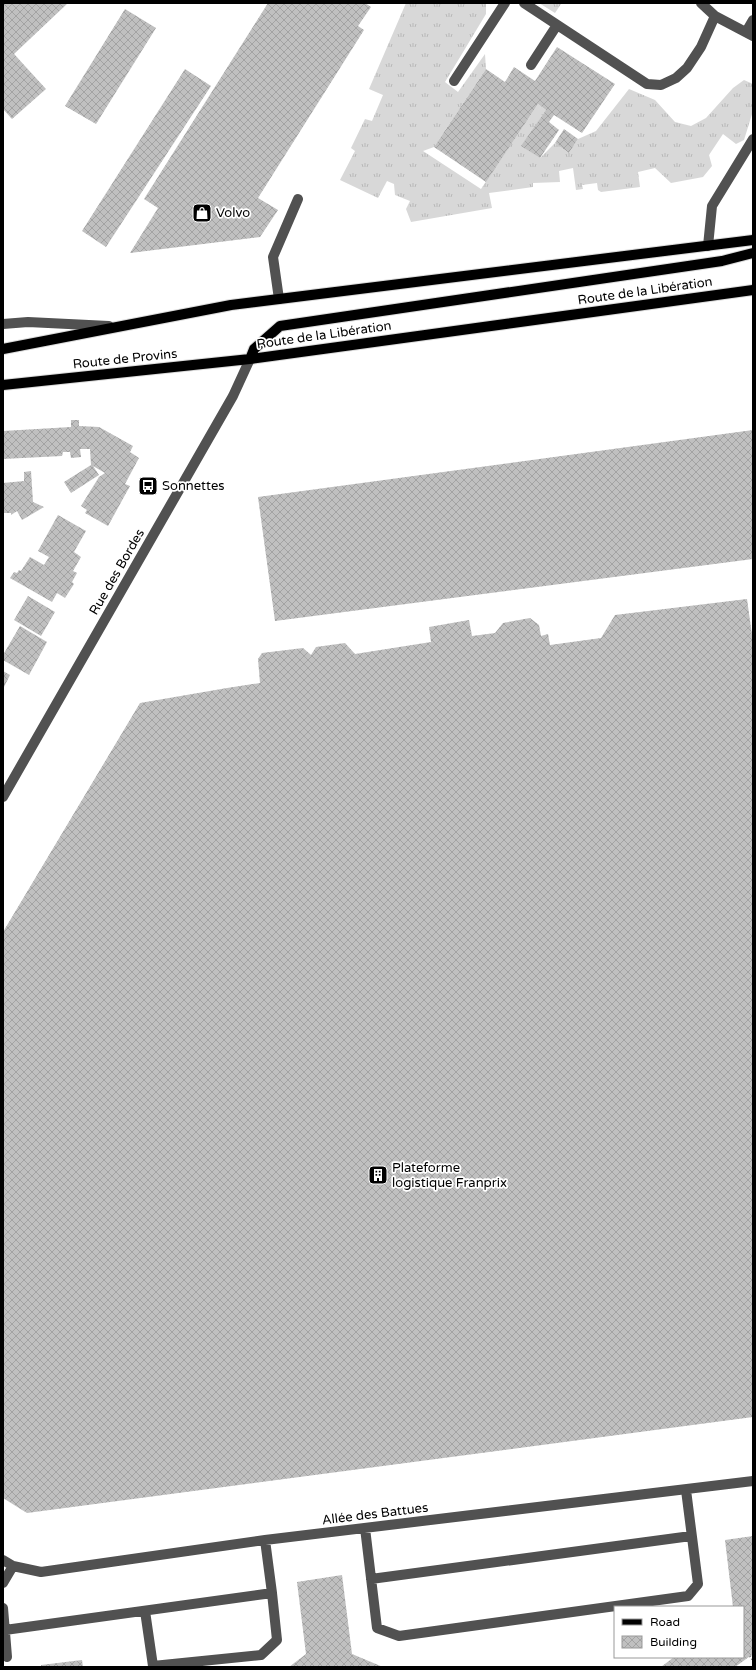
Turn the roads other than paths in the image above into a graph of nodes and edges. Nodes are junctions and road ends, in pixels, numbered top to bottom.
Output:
1 (505, 3) edge
2 (524, 3) edge
3 (701, 3) edge
4 (715, 16) junction
5 (753, 20) edge
6 (557, 25) junction
7 (749, 34) edge
8 (531, 65) dead end
9 (454, 81) dead end
10 (753, 139) edge
11 (298, 199) dead end
12 (753, 240) edge
13 (708, 246) junction
14 (753, 253) edge
15 (753, 290) edge
16 (279, 299) junction
17 (3, 324) edge
18 (113, 327) junction
19 (3, 349) edge
20 (250, 359) junction
21 (3, 385) edge
22 (3, 797) edge
23 (753, 1481) edge
24 (686, 1490) junction
25 (365, 1528) junction
26 (691, 1536) junction
27 (266, 1540) junction
28 (3, 1560) edge
29 (13, 1566) junction
30 (371, 1579) junction
31 (3, 1583) edge
32 (272, 1593) junction
33 (614, 1606) edge
34 (616, 1606) edge
35 (3, 1608) edge
36 (145, 1611) junction
37 (5, 1630) junction
38 (7, 1658) dead end

1 - 9 street
2 - 6 street
3 - 4 street
4 - 6 street
4 - 7 street
5 - 7 street
6 - 8 street
10 - 13 street
11 - 16 street
12 - 13 main road
13 - 16 main road
14 - 20 main road, Route de la Libération
15 - 20 main road, Route de la Libération
16 - 18 main road
17 - 18 street
18 - 19 main road
20 - 21 main road, Route de Provins
20 - 22 street, Rue des Bordes
23 - 24 street, Allée des Battues
24 - 25 street, Allée des Battues
24 - 26 street
25 - 27 street, Allée des Battues
25 - 30 street
26 - 30 street
26 - 34 street
27 - 29 street, Allée des Battues
27 - 32 street
28 - 29 street, Allée des Battues
29 - 31 street
30 - 33 street
32 - 36 street
32 - 36 street
35 - 37 street
36 - 37 street
37 - 38 street

